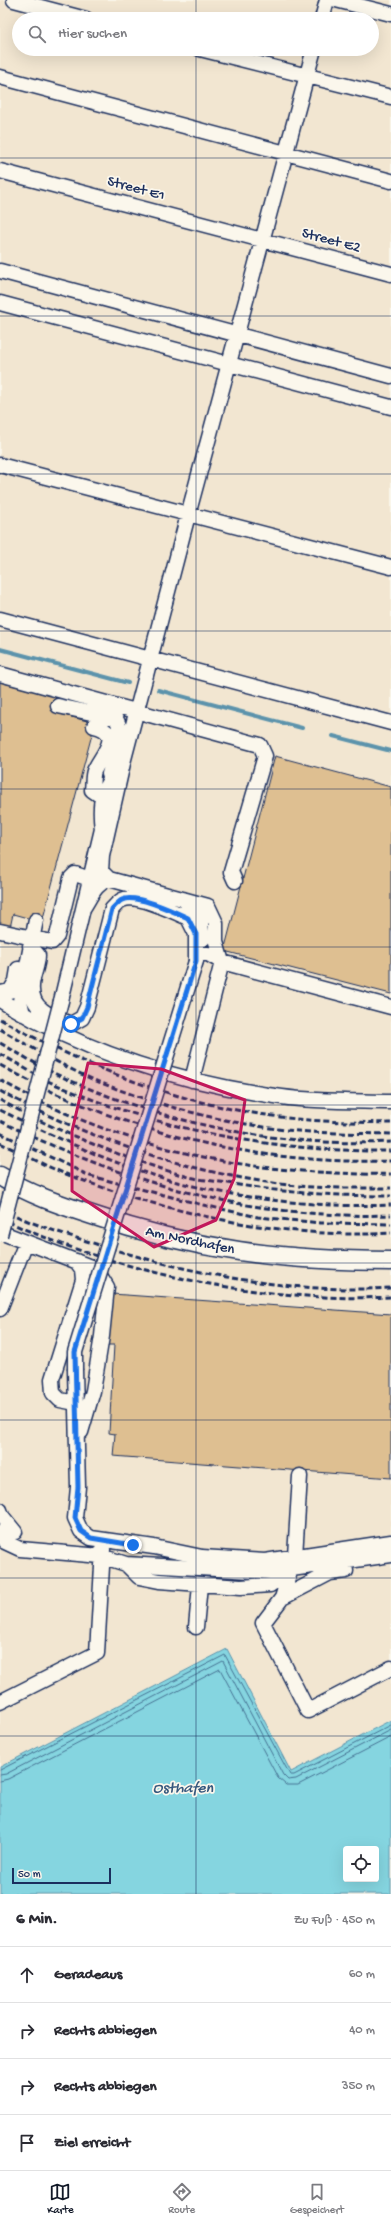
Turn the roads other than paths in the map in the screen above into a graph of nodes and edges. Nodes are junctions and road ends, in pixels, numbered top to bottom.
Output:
1 (14, 0) edge
2 (327, 0) edge
3 (336, 0) edge
4 (59, 12) edge
5 (324, 12) edge
6 (391, 14) edge
7 (226, 56) edge
8 (312, 56) edge
9 (0, 77) edge
10 (306, 77) junction
11 (391, 97) edge
12 (286, 153) junction
13 (0, 171) edge
14 (391, 181) edge
15 (263, 240) junction
16 (0, 271) edge
17 (391, 274) edge
18 (0, 303) edge
19 (237, 335) junction
20 (230, 363) junction
21 (391, 376) edge
22 (391, 407) edge
23 (0, 465) edge
24 (188, 514) junction
25 (391, 567) edge
26 (0, 619) edge
27 (151, 659) junction
28 (0, 674) edge
29 (58, 706) dead end
30 (136, 711) junction
31 (391, 723) edge
32 (94, 726) dead end
33 (124, 759) junction
34 (104, 790) junction
35 (91, 874) junction
36 (109, 879) junction
37 (235, 881) dead end
38 (183, 899) junction
39 (84, 907) junction
40 (36, 920) dead end
41 (0, 931) edge
42 (31, 942) junction
43 (198, 958) junction
44 (222, 962) junction
45 (0, 993) edge
46 (0, 1000) edge
47 (391, 1007) edge
48 (22, 1014) junction
49 (192, 1080) junction
50 (391, 1102) edge
51 (0, 1176) edge
52 (0, 1234) edge
53 (26, 1242) junction
54 (76, 1261) junction
55 (391, 1261) edge
56 (0, 1309) edge
57 (76, 1402) junction
58 (76, 1445) junction
59 (300, 1476) dead end
60 (0, 1510) edge
61 (0, 1532) edge
62 (15, 1532) dead end
63 (105, 1542) junction
64 (391, 1542) edge
65 (391, 1555) edge
66 (101, 1556) junction
67 (293, 1563) junction
68 (126, 1564) junction
69 (391, 1564) edge
70 (200, 1585) junction
71 (282, 1598) junction
72 (196, 1627) dead end
73 (391, 1668) edge
74 (0, 1702) edge

1 - 4 lane
2 - 5 lane
3 - 6 lane
7 - 10 lane
8 - 10 lane
9 - 12 lane
10 - 11 lane
10 - 12 lane
12 - 14 lane
12 - 15 lane
13 - 15 lane, Street E1
15 - 17 lane, Street E2
15 - 19 lane
16 - 19 lane
18 - 20 lane
19 - 20 lane
19 - 21 lane
20 - 22 lane
20 - 24 lane
23 - 24 lane
24 - 25 lane
24 - 27 lane
26 - 27 lane
27 - 30 lane
27 - 31 lane
28 - 30 lane
29 - 34 lane
30 - 33 lane
30 - 37 lane
32 - 34 lane
33 - 34 lane
33 - 36 lane
34 - 35 lane
35 - 39 lane
35 - 42 lane
36 - 38 lane
36 - 39 lane
38 - 43 lane
38 - 44 lane
39 - 52 lane, bridge
40 - 42 lane
41 - 42 lane
42 - 43 lane
42 - 45 lane
42 - 48 lane
43 - 44 lane
43 - 57 lane, bridge
44 - 47 lane
44 - 49 lane
46 - 48 lane
48 - 49 lane
49 - 50 lane
51 - 55 main road, Am Nordhafen
52 - 53 lane
53 - 54 lane
53 - 56 lane
54 - 57 lane
54 - 58 lane
57 - 58 lane
58 - 63 lane
59 - 67 lane
60 - 62 lane
61 - 66 lane
63 - 66 lane
63 - 67 lane
64 - 67 lane
65 - 67 lane
66 - 68 lane
66 - 74 lane
67 - 68 lane
67 - 70 lane
67 - 71 lane
68 - 70 lane
69 - 71 lane
70 - 72 lane
71 - 73 lane

